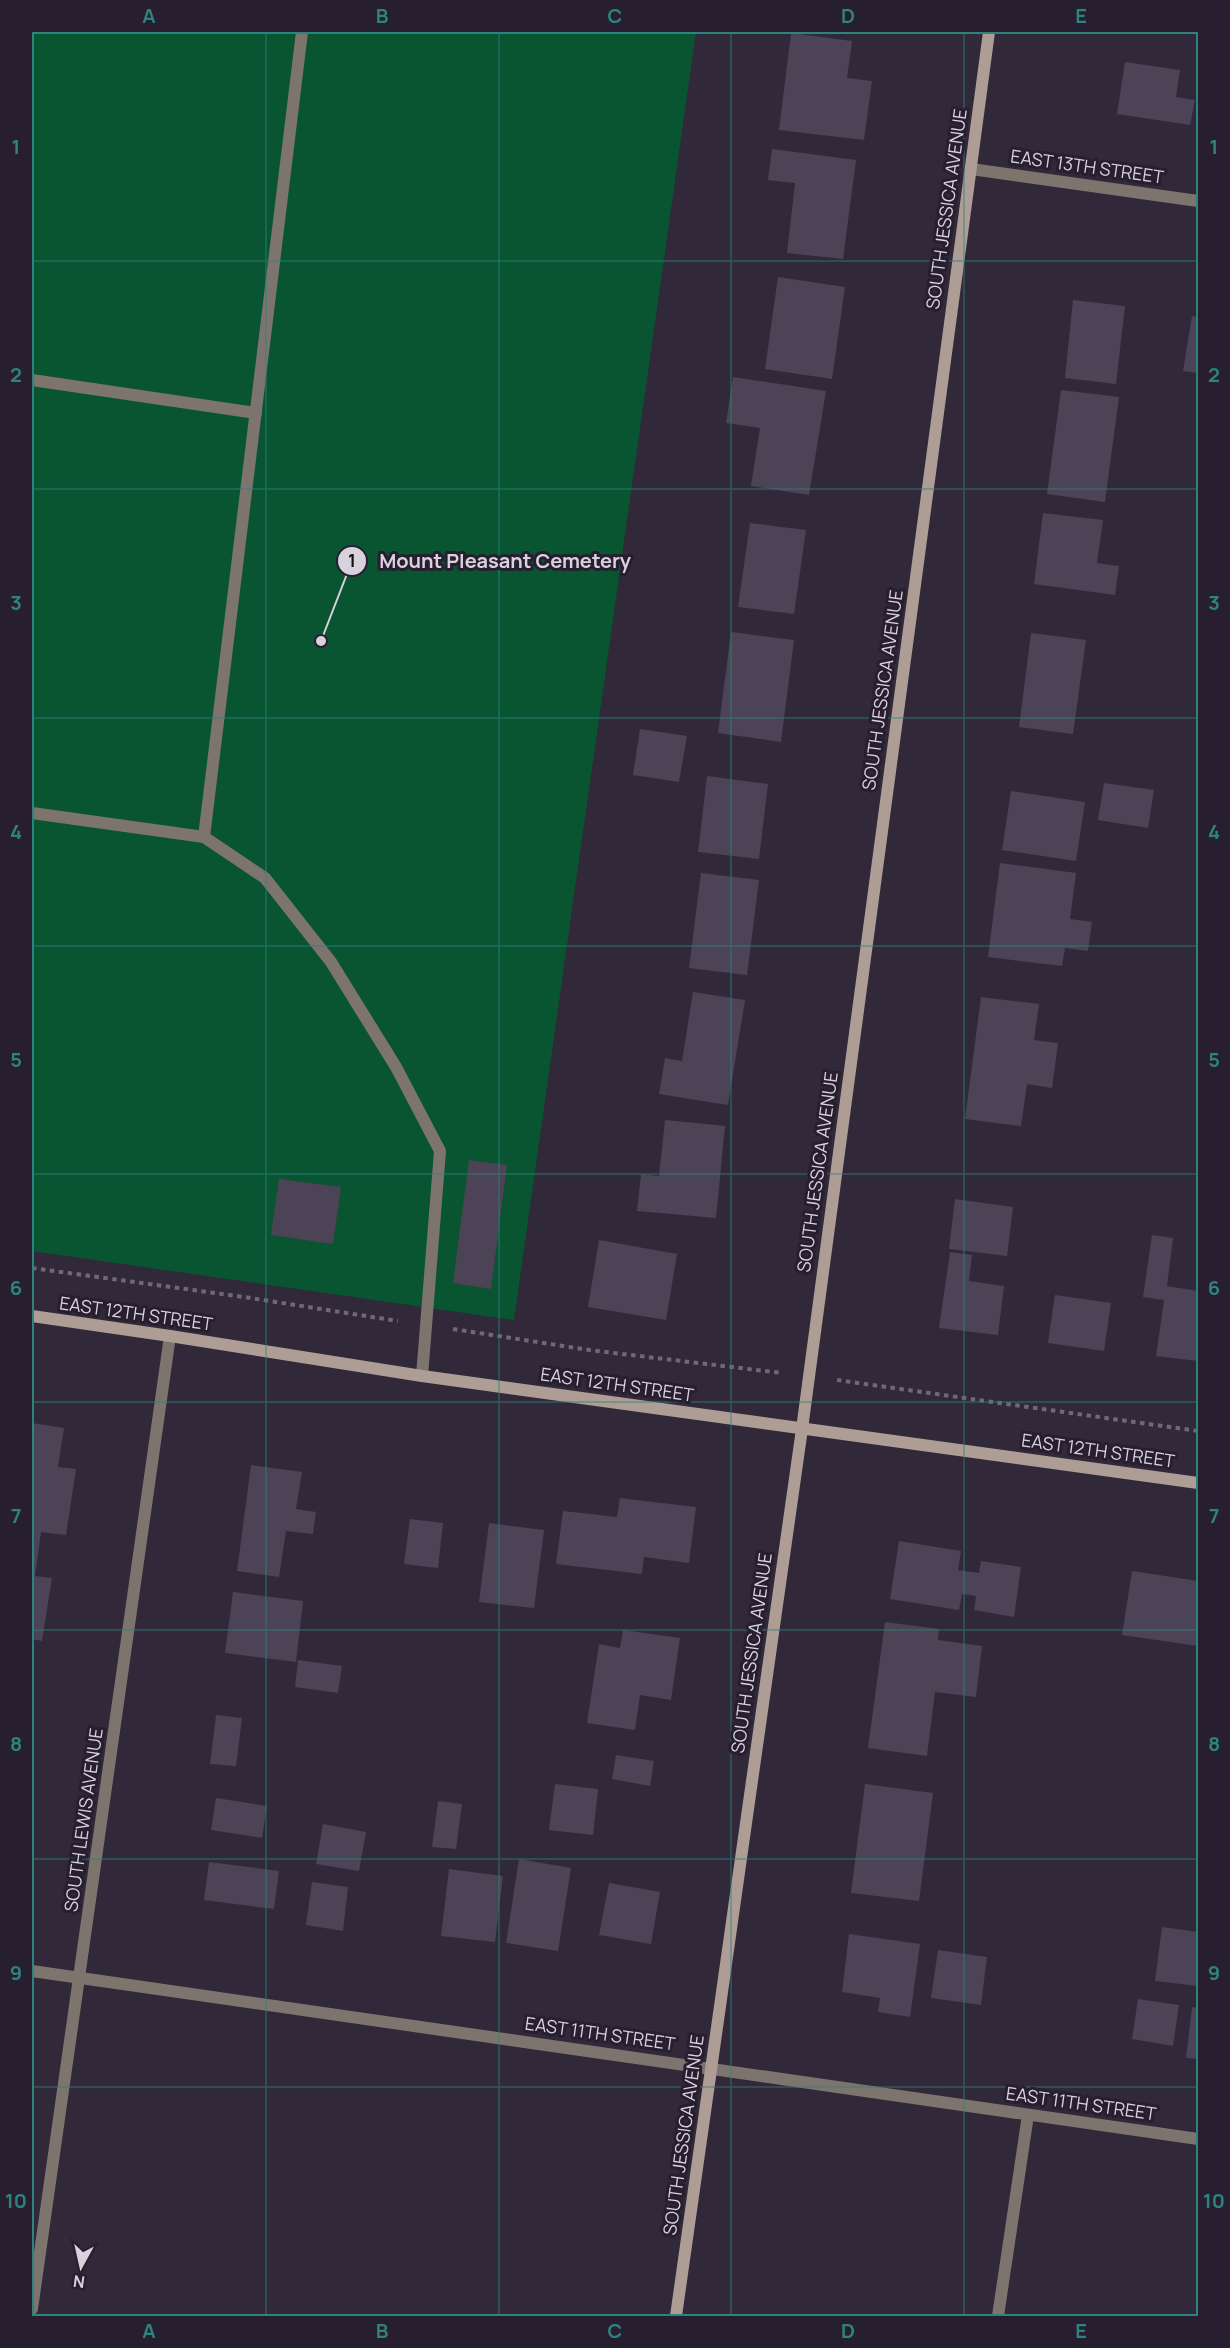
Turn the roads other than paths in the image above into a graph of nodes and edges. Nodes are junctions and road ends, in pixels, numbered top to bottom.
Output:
1 (302, 32) edge
2 (990, 32) edge
3 (971, 169) junction
4 (1198, 201) edge
5 (32, 380) edge
6 (256, 413) junction
7 (32, 813) edge
8 (204, 837) junction
9 (32, 1316) edge
10 (170, 1336) junction
11 (422, 1376) junction
12 (802, 1429) junction
13 (1198, 1483) edge
14 (32, 1971) edge
15 (80, 1978) junction
16 (711, 2068) junction
17 (1028, 2115) junction
18 (1198, 2139) edge
19 (32, 2309) edge
20 (676, 2316) edge
21 (998, 2316) edge

1 - 6 street
2 - 3 street, SOUTH JESSICA AVENUE
3 - 4 street, EAST 13TH STREET
3 - 12 street, SOUTH JESSICA AVENUE
5 - 6 street
6 - 8 street
7 - 8 street
8 - 11 street
9 - 10 street, EAST 12TH STREET
10 - 11 street, EAST 12TH STREET
10 - 15 street, SOUTH LEWIS AVENUE
11 - 12 street, EAST 12TH STREET
12 - 13 street, EAST 12TH STREET
12 - 16 street, SOUTH JESSICA AVENUE
14 - 15 street, EAST 11TH STREET
15 - 16 street, EAST 11TH STREET
15 - 19 street, SOUTH LEWIS AVENUE
16 - 17 street, EAST 11TH STREET
16 - 20 street, SOUTH JESSICA AVENUE
17 - 18 street, EAST 11TH STREET
17 - 21 street

